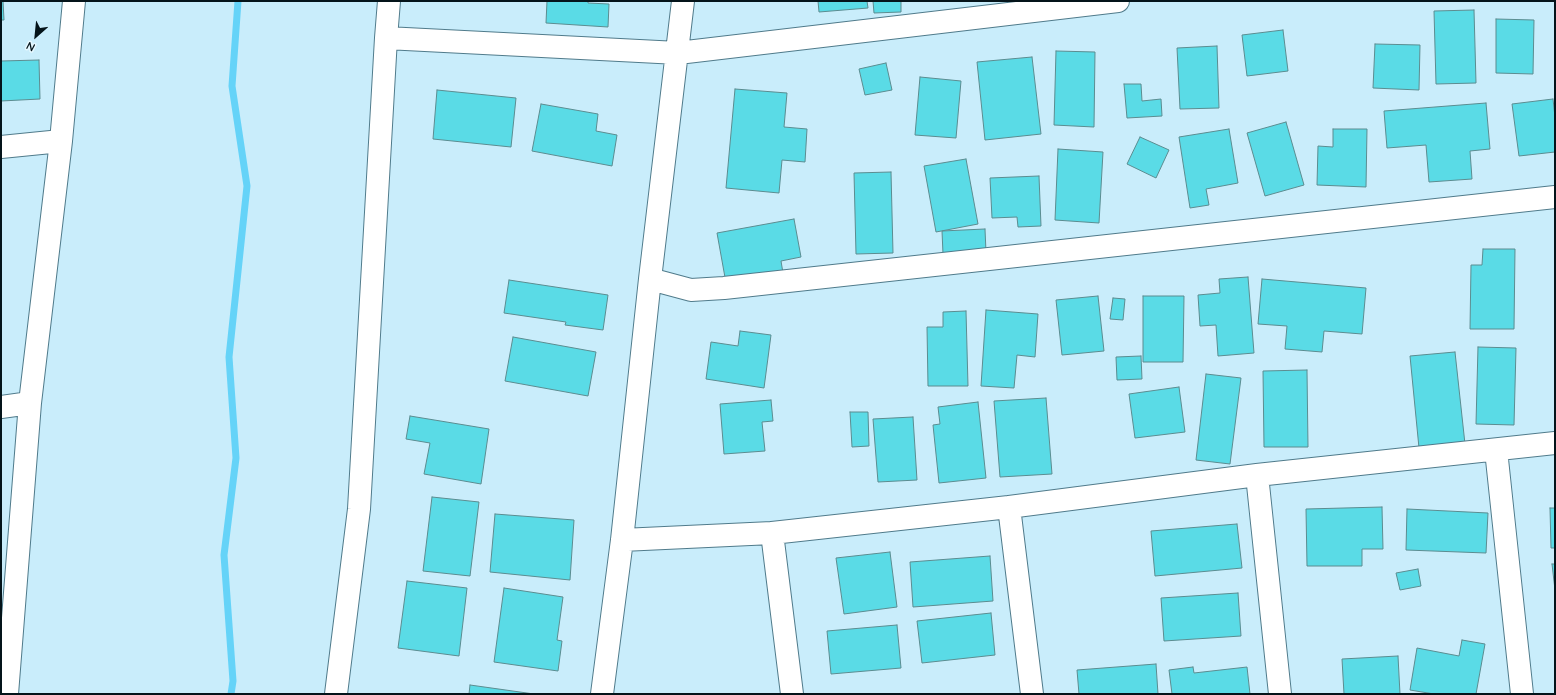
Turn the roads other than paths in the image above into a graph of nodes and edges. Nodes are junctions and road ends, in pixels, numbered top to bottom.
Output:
1 (74, 1) edge
2 (390, 1) edge
3 (683, 1) edge
4 (1118, 1) edge
5 (386, 38) junction
6 (678, 53) junction
7 (61, 142) junction
8 (1, 148) edge
9 (1555, 197) edge
10 (650, 279) junction
11 (30, 403) junction
12 (1, 406) edge
13 (1555, 443) edge
14 (1496, 450) junction
15 (1257, 475) junction
16 (1010, 507) junction
17 (772, 533) junction
18 (622, 540) junction
19 (7, 694) edge
20 (336, 694) edge
21 (602, 694) edge
22 (792, 694) edge
23 (1032, 694) edge
24 (1280, 694) edge
25 (1522, 694) edge

1 - 7 street
2 - 5 street
3 - 6 street
4 - 6 street
5 - 6 street
5 - 20 street
6 - 10 street
7 - 8 street
7 - 11 street
9 - 10 street
10 - 18 street
11 - 12 street
11 - 19 street
13 - 14 street
14 - 15 street
14 - 25 street
15 - 16 street
15 - 24 street
16 - 17 street
16 - 23 street
17 - 18 street
17 - 22 street
18 - 21 street

